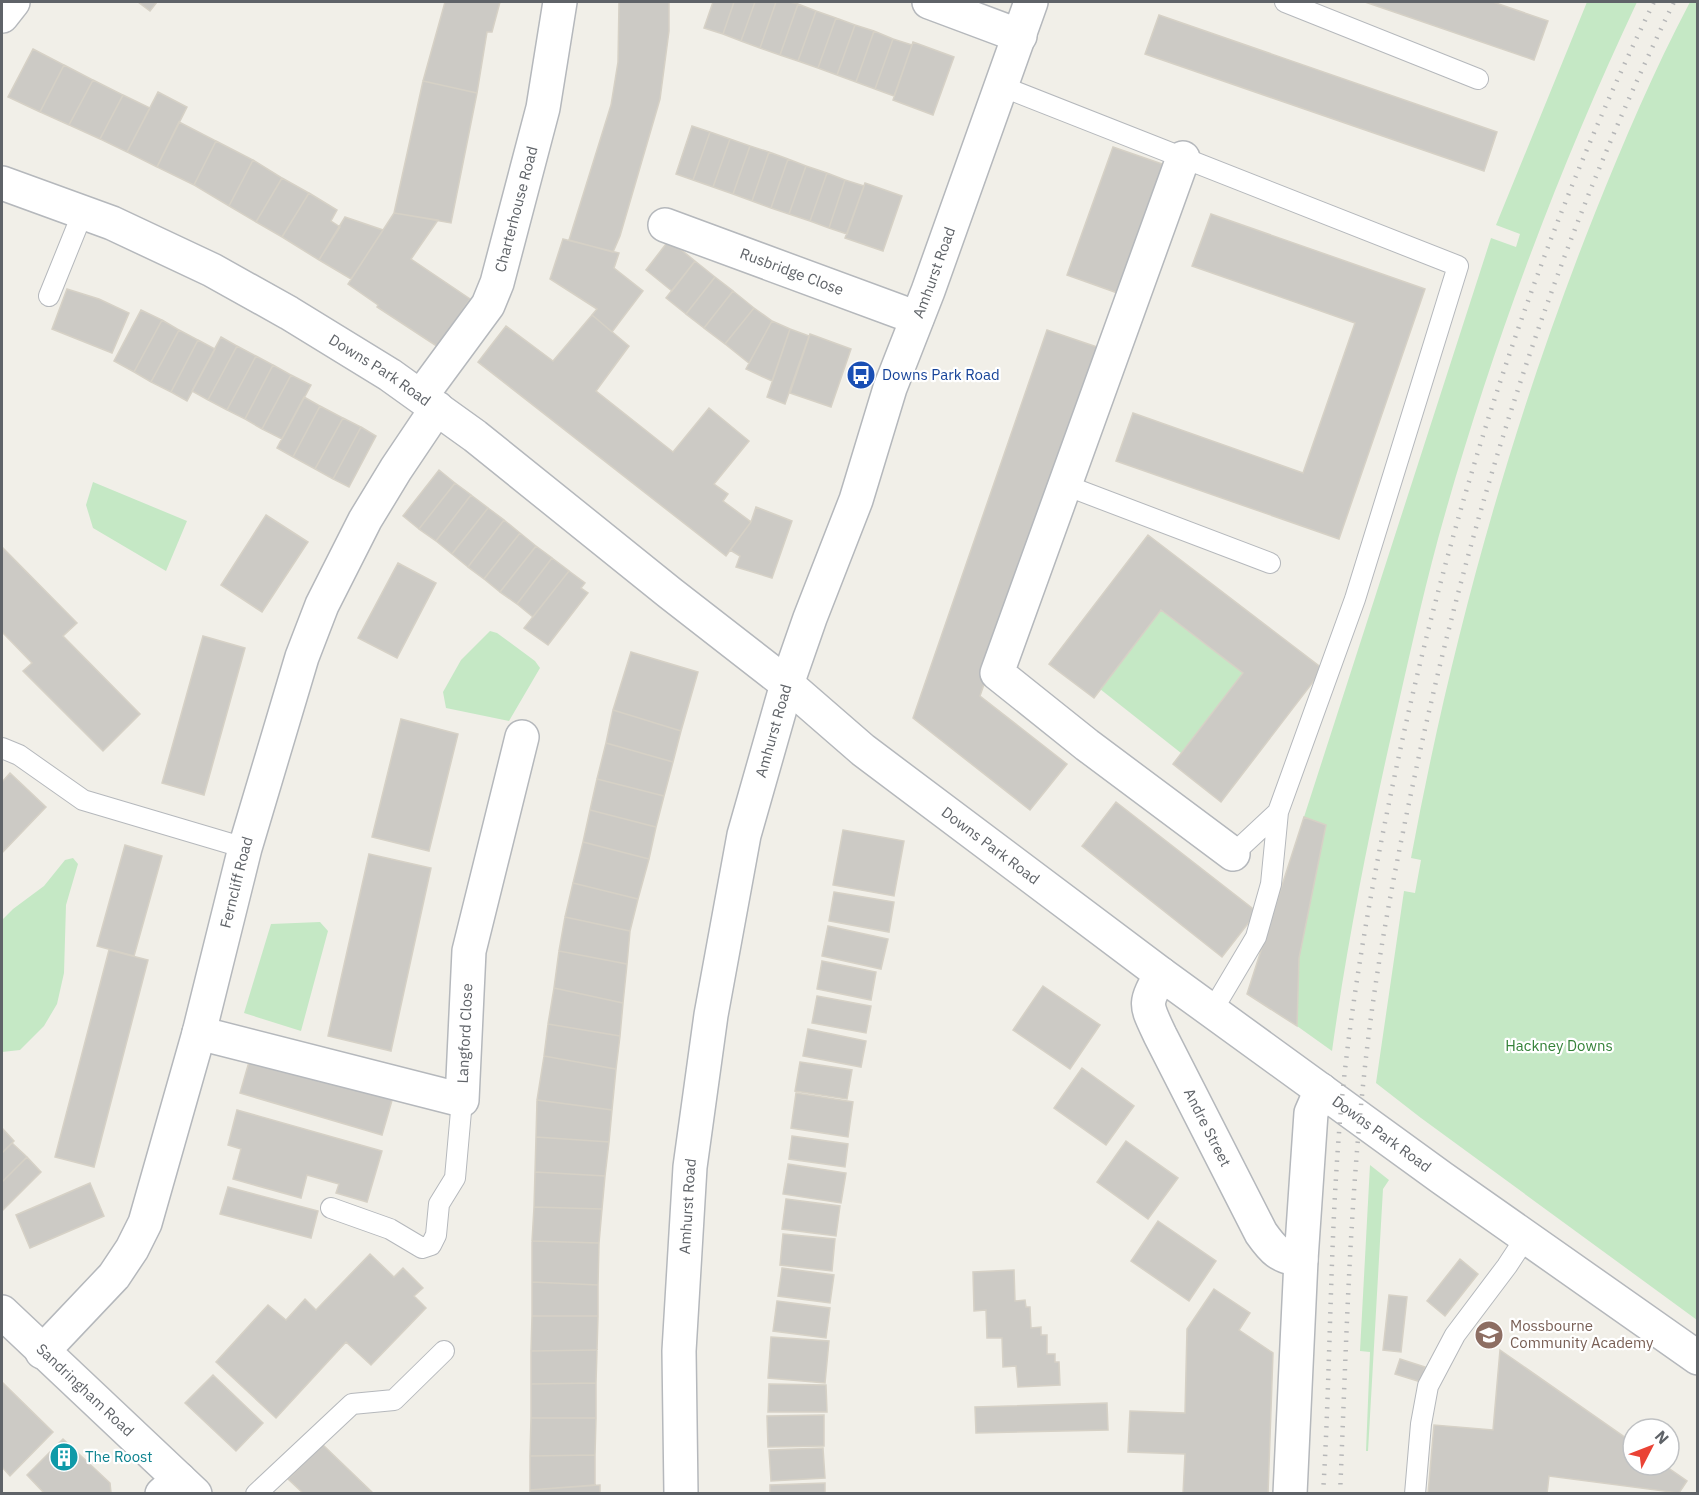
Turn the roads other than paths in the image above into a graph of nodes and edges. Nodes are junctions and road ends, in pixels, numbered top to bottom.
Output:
1 (13, 2) edge
2 (560, 2) edge
3 (929, 2) edge
4 (1031, 2) edge
5 (1285, 2) edge
6 (2, 16) edge
7 (1020, 36) junction
8 (1478, 79) dead end
9 (1001, 86) junction
10 (1184, 158) junction
11 (2, 183) edge
12 (82, 212) junction
13 (665, 225) dead end
14 (49, 296) dead end
15 (917, 318) junction
16 (429, 402) junction
17 (1065, 485) junction
18 (1270, 563) dead end
19 (787, 684) junction
20 (522, 737) dead end
21 (3, 748) edge
22 (1278, 812) junction
23 (246, 848) junction
24 (1233, 854) joint
25 (1161, 974) junction
26 (1212, 1011) junction
27 (199, 1033) junction
28 (1321, 1090) junction
29 (462, 1100) junction
30 (331, 1208) dead end
31 (1526, 1237) junction
32 (1301, 1260) junction
33 (2, 1312) edge
34 (444, 1351) dead end
35 (42, 1352) junction
36 (1698, 1358) edge
37 (178, 1489) edge
38 (256, 1494) edge
39 (681, 1494) edge
40 (1290, 1494) edge
41 (1415, 1494) edge

1 - 6 street
2 - 16 street, Charterhouse Road
3 - 7 street
4 - 7 street, Amhurst Road
5 - 8 lane
7 - 9 street, Amhurst Road
9 - 10 lane
9 - 15 street, Amhurst Road
10 - 17 street
10 - 22 lane
11 - 12 street, Downs Park Road
12 - 14 lane
12 - 16 street, Downs Park Road
13 - 15 street, Rusbridge Close
15 - 19 street, Amhurst Road
16 - 19 street, Downs Park Road
16 - 23 street, Ferncliff Road
17 - 18 lane
17 - 24 street
19 - 25 street, Downs Park Road
19 - 39 street, Amhurst Road
20 - 29 street, Langford Close
21 - 23 lane
22 - 24 lane
22 - 26 lane
23 - 27 street, Ferncliff Road
25 - 26 street, Downs Park Road
25 - 32 street, Andre Street
26 - 28 street, Downs Park Road
27 - 29 street, Langford Close
27 - 35 street, Ferncliff Road
28 - 31 street, Downs Park Road
28 - 32 street
29 - 30 lane
31 - 36 street, Downs Park Road
31 - 41 lane
32 - 40 street
33 - 35 street, Sandringham Road
34 - 38 lane
35 - 37 street, Sandringham Road

